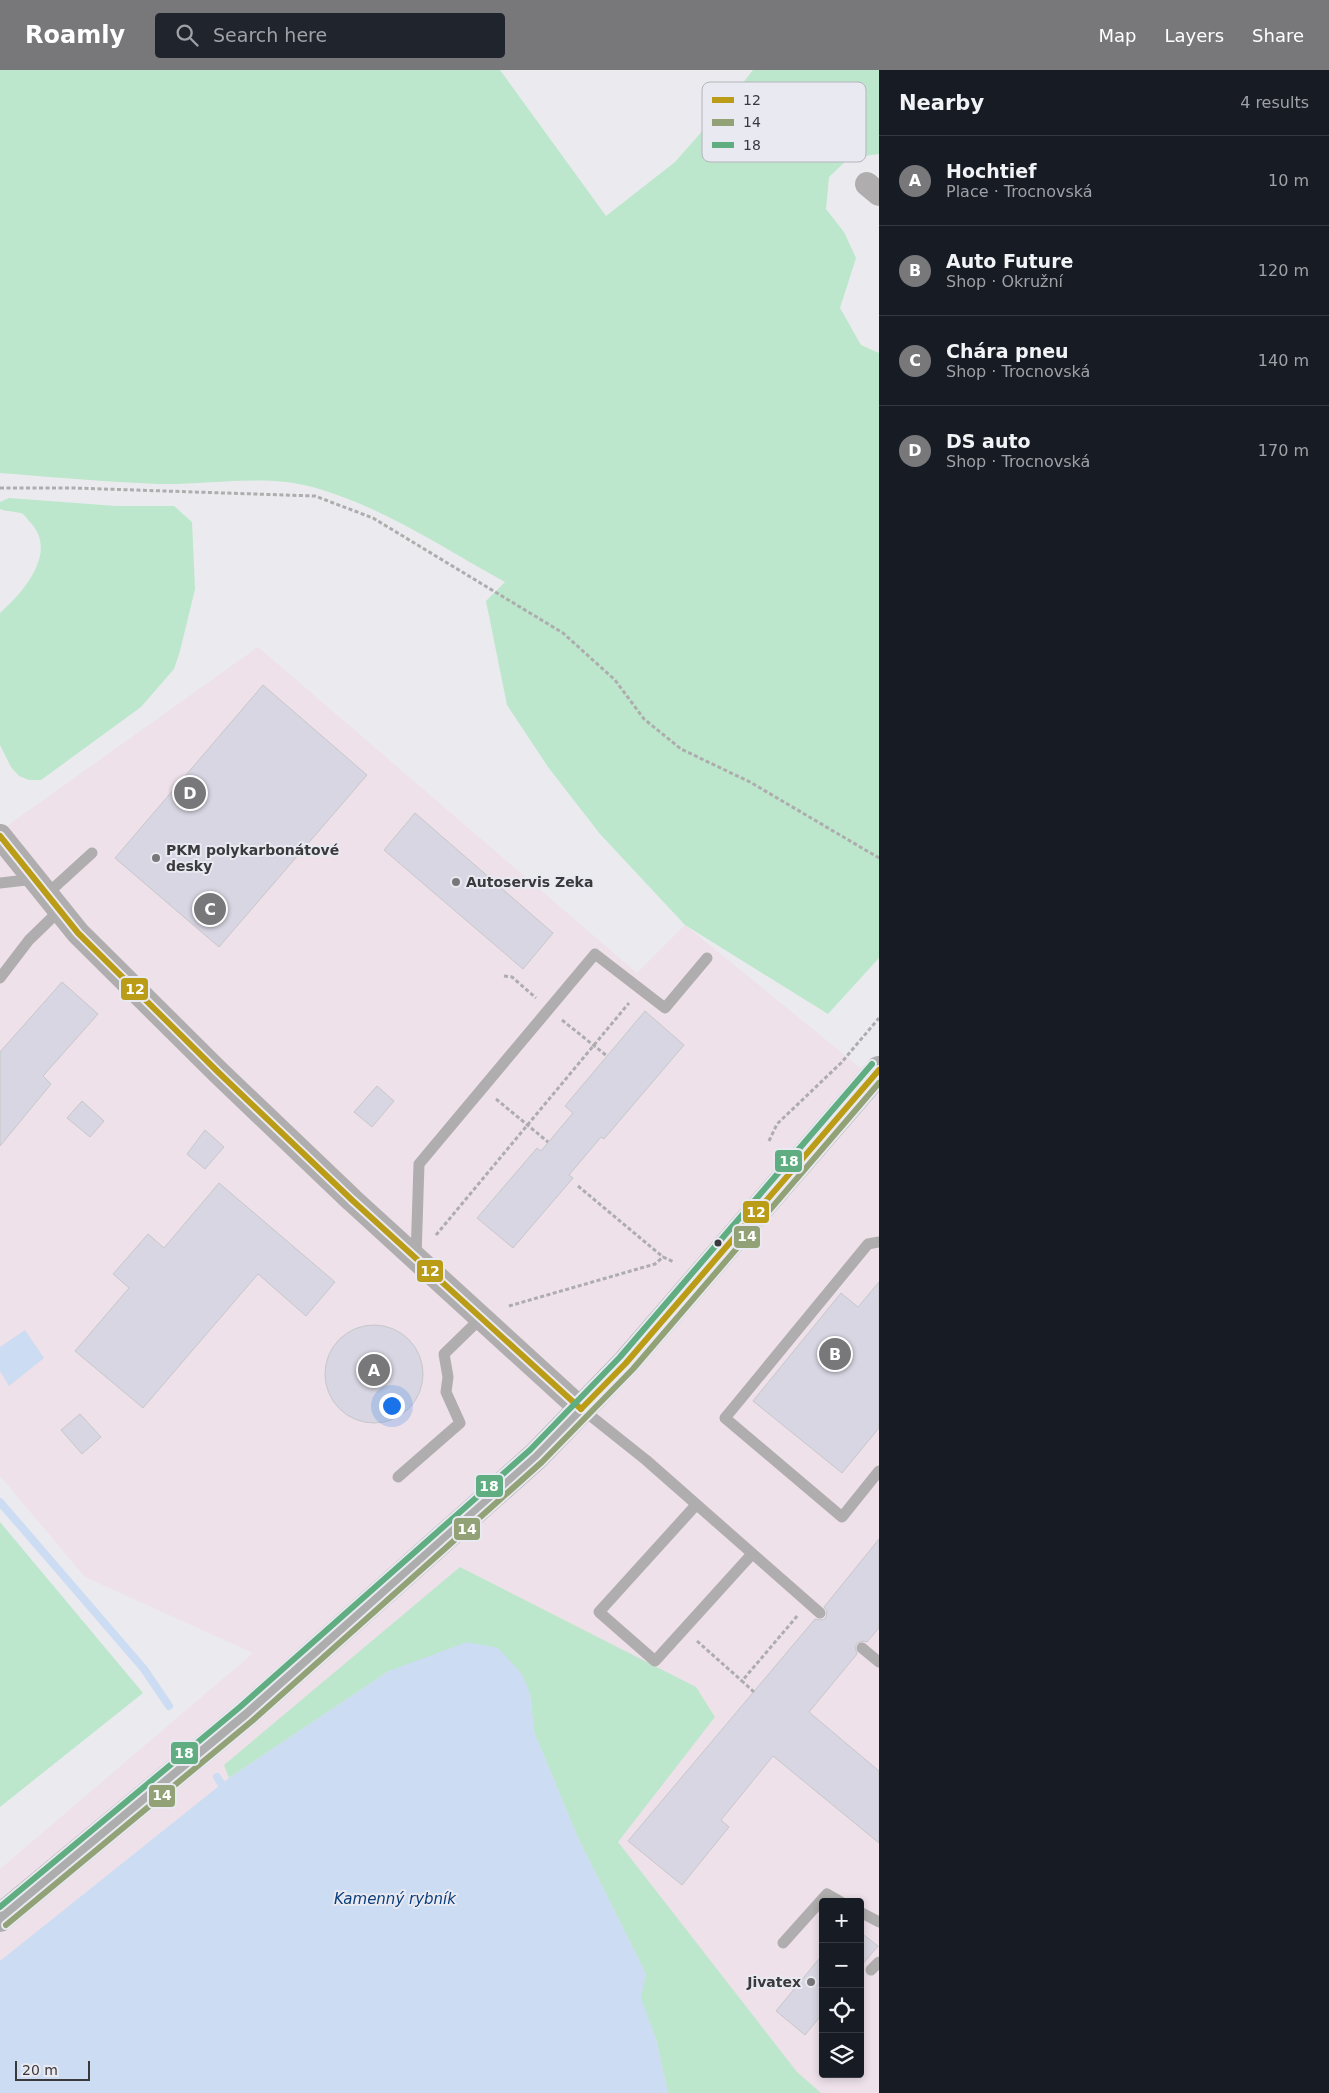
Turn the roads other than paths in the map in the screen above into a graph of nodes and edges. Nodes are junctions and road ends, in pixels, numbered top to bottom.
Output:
1 (0, 836) edge
2 (92, 853) dead end
3 (0, 883) edge
4 (48, 895) junction
5 (707, 958) dead end
6 (0, 978) edge
7 (879, 1070) edge
8 (879, 1242) edge
9 (416, 1258) junction
10 (481, 1318) junction
11 (581, 1409) junction
12 (879, 1471) edge
13 (398, 1477) dead end
14 (696, 1505) junction
15 (752, 1554) junction
16 (820, 1613) dead end
17 (862, 1648) dead end
18 (879, 1662) edge
19 (823, 1898) edge
20 (834, 1898) edge
21 (819, 1903) edge
22 (864, 1914) edge
23 (0, 1918) edge
24 (879, 1922) edge
25 (783, 1943) dead end

1 - 4 street
2 - 4 lane
3 - 4 lane
4 - 6 lane
4 - 9 street
5 - 9 lane
7 - 11 main road
8 - 12 lane
9 - 10 street
10 - 11 street
10 - 13 lane
11 - 14 lane
11 - 23 main road
14 - 15 lane
14 - 15 lane
15 - 16 lane
17 - 18 lane
19 - 20 lane
21 - 25 lane
22 - 24 lane

